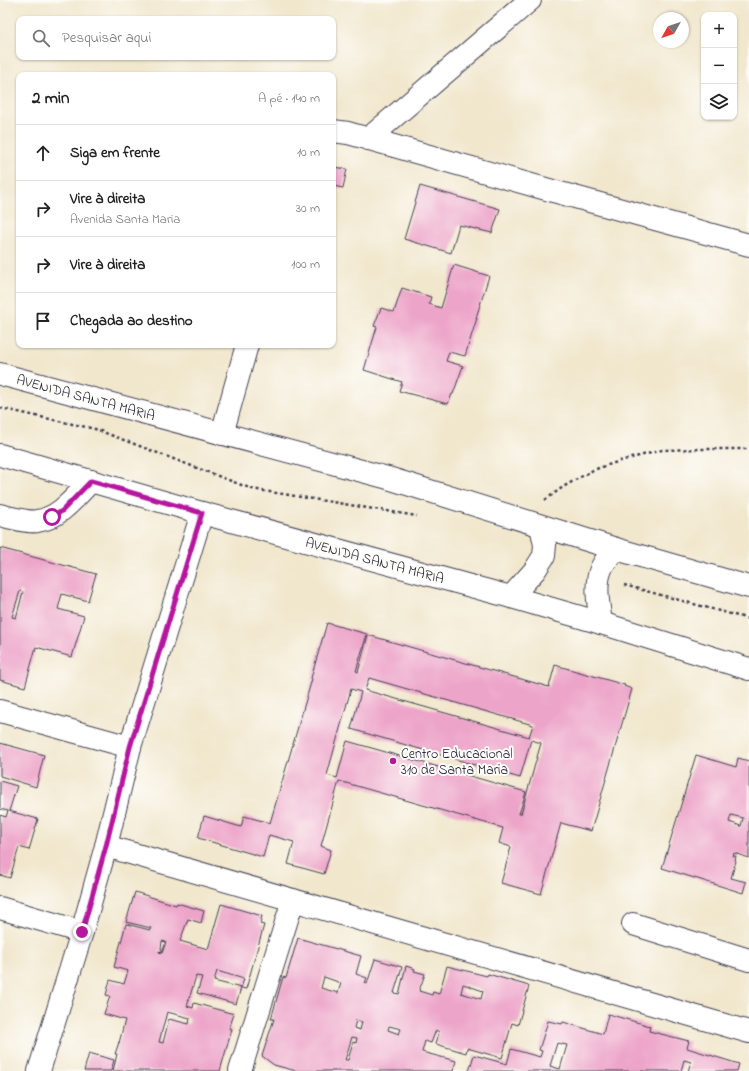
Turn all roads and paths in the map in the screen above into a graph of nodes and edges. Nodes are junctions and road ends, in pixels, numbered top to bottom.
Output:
1 (530, 0) edge
2 (336, 131) edge
3 (368, 139) junction
4 (749, 245) edge
5 (246, 348) edge
6 (0, 374) edge
7 (0, 408) edge
8 (222, 434) junction
9 (749, 449) edge
10 (0, 455) edge
11 (91, 481) junction
12 (202, 513) junction
13 (0, 515) edge
14 (420, 516) dead end
15 (521, 519) junction
16 (542, 526) junction
17 (616, 549) junction
18 (598, 578) junction
19 (749, 587) edge
20 (511, 597) junction
21 (749, 619) edge
22 (601, 623) junction
23 (749, 669) edge
24 (0, 711) edge
25 (130, 747) junction
26 (106, 846) junction
27 (293, 900) junction
28 (0, 908) edge
29 (633, 924) dead end
30 (82, 932) junction
31 (749, 960) edge
32 (749, 1032) edge
33 (39, 1071) edge
34 (240, 1071) edge

1 - 3 street
2 - 3 street
3 - 4 street
5 - 8 street
6 - 8 street, AVENIDA SANTA MARIA
7 - 14 path
8 - 15 street, AVENIDA SANTA MARIA
9 - 15 path
10 - 11 street, AVENIDA SANTA MARIA
11 - 12 street, AVENIDA SANTA MARIA
11 - 13 street
12 - 20 street, AVENIDA SANTA MARIA
12 - 25 street
15 - 16 street, AVENIDA SANTA MARIA
16 - 17 street, AVENIDA SANTA MARIA
16 - 20 street
17 - 18 street
17 - 19 street, AVENIDA SANTA MARIA
18 - 21 path
18 - 22 street
20 - 22 street, AVENIDA SANTA MARIA
22 - 23 street, AVENIDA SANTA MARIA
24 - 25 street
25 - 26 street
26 - 27 street
26 - 30 street
27 - 32 street
27 - 34 street
28 - 30 street
29 - 31 street
30 - 33 street

